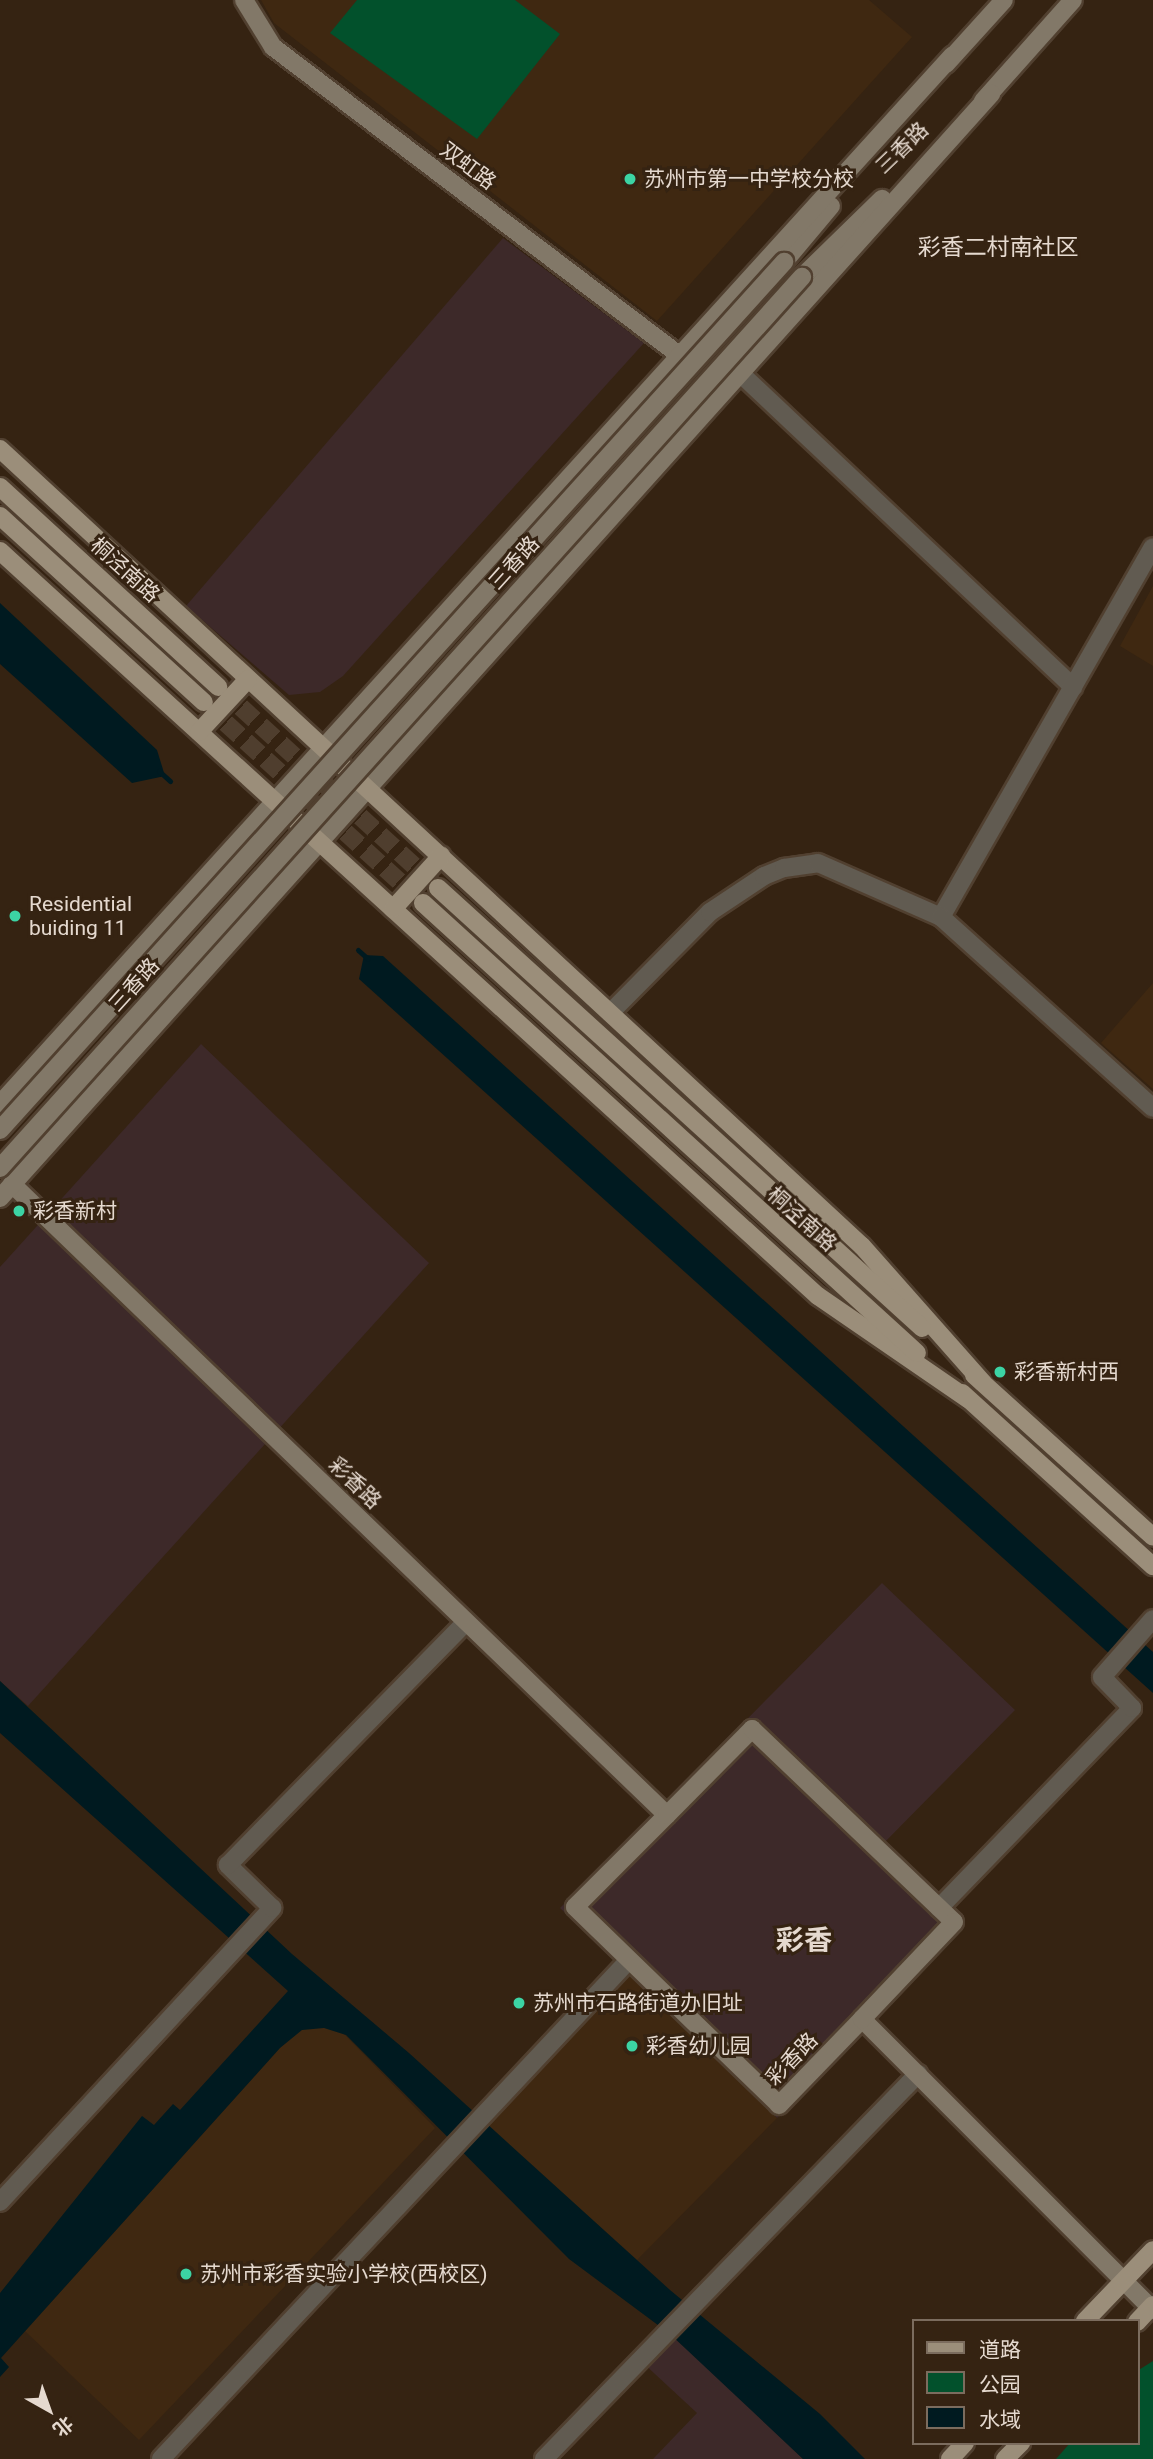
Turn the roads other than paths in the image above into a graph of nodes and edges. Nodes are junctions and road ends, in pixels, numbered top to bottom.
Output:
1 (244, 0) edge
2 (1003, 0) edge
3 (1073, 0) edge
4 (952, 56) junction
5 (991, 94) junction
6 (679, 355) junction
7 (740, 373) junction
8 (0, 449) edge
9 (0, 487) edge
10 (0, 516) edge
11 (1153, 547) edge
12 (0, 551) edge
13 (248, 679) junction
14 (218, 687) tunnel mouth
15 (1073, 687) junction
16 (204, 702) tunnel mouth
17 (199, 732) junction
18 (323, 747) junction
19 (367, 789) junction
20 (274, 801) junction
21 (319, 842) junction
22 (441, 856) junction
23 (438, 888) tunnel mouth
24 (423, 903) tunnel mouth
25 (393, 909) junction
26 (941, 917) junction
27 (610, 1013) junction
28 (3, 1096) edge
29 (1153, 1108) edge
30 (0, 1130) edge
31 (0, 1168) edge
32 (12, 1184) junction
33 (0, 1198) edge
34 (983, 1383) junction
35 (968, 1399) junction
36 (1153, 1537) edge
37 (1153, 1566) edge
38 (1153, 1619) edge
39 (466, 1622) junction
40 (667, 1815) junction
41 (939, 1908) junction
42 (629, 1960) junction
43 (862, 2019) junction
44 (918, 2074) junction
45 (0, 2202) edge
46 (1153, 2250) edge
47 (1123, 2282) junction
48 (1152, 2308) edge
49 (1087, 2319) edge
50 (1139, 2320) edge
51 (963, 2445) edge
52 (1019, 2445) edge
53 (161, 2459) edge
54 (544, 2459) edge
55 (950, 2459) edge
56 (1005, 2459) edge

1 - 6 main road, 双虹路
2 - 4 main road, 三香路
3 - 5 main road, 三香路
4 - 6 main road
4 - 30 main road, 三香路, bridge
5 - 7 main road
5 - 31 main road, 三香路, bridge
6 - 18 main road
7 - 15 street
7 - 19 main road
8 - 13 main road
9 - 14 main road, 桐泾南路
10 - 16 main road
11 - 15 street
12 - 17 main road
13 - 17 main road
13 - 18 main road
15 - 26 street
17 - 20 main road
18 - 19 main road
18 - 20 main road
19 - 21 main road
19 - 22 main road
20 - 21 main road
20 - 28 main road
21 - 25 main road
21 - 32 main road
22 - 25 main road
22 - 27 main road
23 - 34 main road, 桐泾南路
24 - 35 main road, 桐泾南路
25 - 35 main road
26 - 27 street
26 - 29 street
27 - 34 main road
32 - 33 main road
32 - 39 main road, 彩香路
34 - 36 main road, 桐泾南路
35 - 37 main road, 桐泾南路
38 - 41 street
39 - 40 main road, 彩香路
39 - 45 street
40 - 41 main road, 彩香路
40 - 42 main road, 彩香路
41 - 43 main road, 彩香路
42 - 43 main road, 彩香路
42 - 53 street
43 - 44 main road
44 - 47 main road
44 - 54 street
46 - 47 main road
47 - 48 main road
47 - 49 main road
48 - 50 main road
51 - 55 main road
52 - 56 main road

